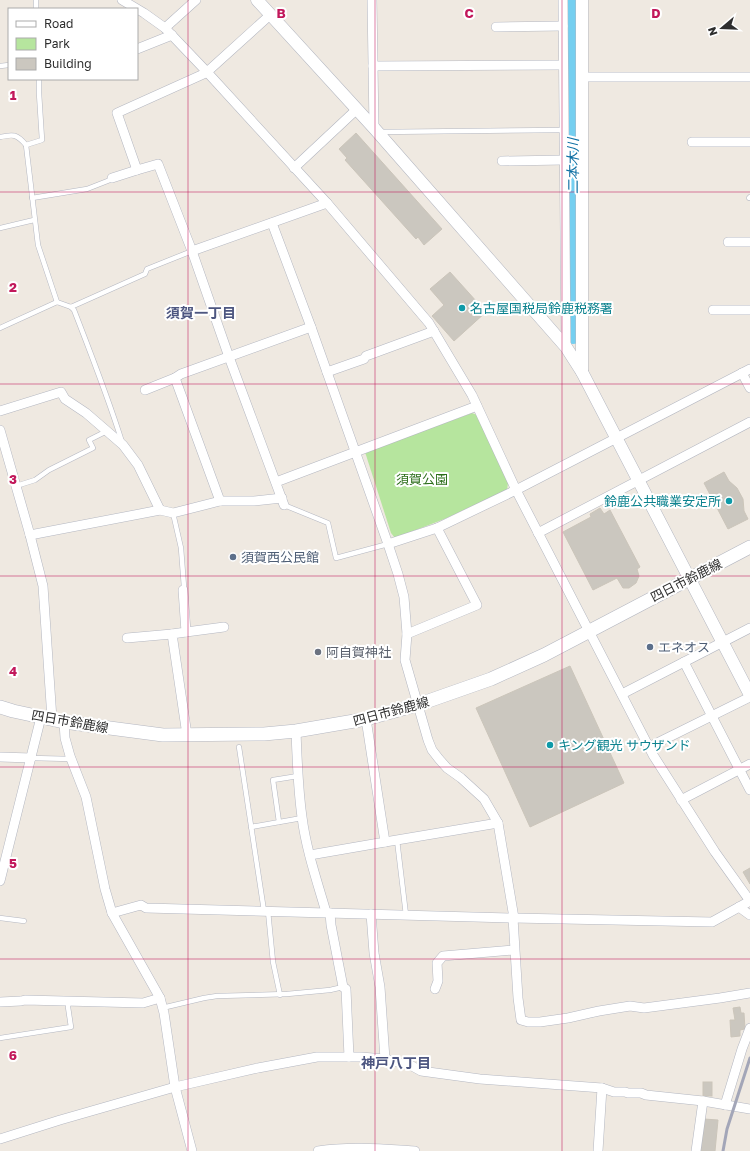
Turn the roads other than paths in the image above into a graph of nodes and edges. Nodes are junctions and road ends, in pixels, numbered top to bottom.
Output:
1 (122, 0) edge
2 (196, 0) edge
3 (257, 0) edge
4 (372, 0) edge
5 (563, 0) edge
6 (582, 0) edge
7 (136, 8) edge
8 (138, 9) edge
9 (270, 15) junction
10 (563, 26) junction
11 (496, 27) dead end
12 (168, 31) junction
13 (138, 49) edge
14 (563, 64) junction
15 (373, 66) junction
16 (207, 72) junction
17 (582, 77) junction
18 (750, 77) edge
19 (39, 80) edge
20 (356, 110) junction
21 (375, 130) junction
22 (564, 130) junction
23 (0, 137) edge
24 (692, 142) dead end
25 (750, 142) edge
26 (26, 146) junction
27 (564, 160) junction
28 (502, 161) dead end
29 (294, 168) junction
30 (137, 170) junction
31 (112, 178) joint
32 (32, 198) junction
33 (327, 203) junction
34 (34, 220) junction
35 (272, 223) junction
36 (0, 228) edge
37 (728, 242) dead end
38 (750, 242) edge
39 (192, 251) junction
40 (57, 302) junction
41 (71, 307) junction
42 (712, 310) dead end
43 (750, 310) edge
44 (311, 327) junction
45 (0, 328) edge
46 (434, 331) junction
47 (566, 346) junction
48 (229, 357) junction
49 (746, 371) edge
50 (327, 372) junction
51 (582, 372) junction
52 (175, 378) junction
53 (750, 388) edge
54 (146, 390) dead end
55 (477, 406) junction
56 (0, 411) edge
57 (750, 422) edge
58 (0, 430) edge
59 (107, 431) junction
60 (616, 438) junction
61 (123, 445) junction
62 (356, 452) junction
63 (638, 480) junction
64 (276, 482) junction
65 (16, 486) junction
66 (516, 490) junction
67 (220, 501) junction
68 (283, 502) junction
69 (160, 510) junction
70 (173, 513) junction
71 (437, 528) junction
72 (538, 533) junction
73 (30, 535) junction
74 (388, 544) junction
75 (750, 547) edge
76 (690, 578) junction
77 (183, 590) joint
78 (224, 627) dead end
79 (750, 628) edge
80 (589, 631) junction
81 (186, 632) junction
82 (172, 634) junction
83 (407, 634) junction
84 (127, 638) dead end
85 (723, 642) junction
86 (684, 662) junction
87 (622, 694) junction
88 (750, 696) edge
89 (417, 705) junction
90 (0, 707) edge
91 (712, 716) junction
92 (52, 719) junction
93 (366, 719) junction
94 (296, 731) junction
95 (187, 735) junction
96 (239, 747) dead end
97 (649, 747) junction
98 (0, 757) edge
99 (31, 758) junction
100 (71, 759) junction
101 (750, 764) edge
102 (740, 769) junction
103 (298, 776) junction
104 (750, 790) edge
105 (681, 800) junction
106 (302, 818) junction
107 (279, 822) junction
108 (498, 822) junction
109 (251, 827) junction
110 (397, 840) junction
111 (385, 842) junction
112 (310, 855) junction
113 (0, 881) edge
114 (750, 901) edge
115 (739, 907) junction
116 (266, 911) junction
117 (328, 912) junction
118 (112, 913) junction
119 (371, 914) junction
120 (406, 915) junction
121 (750, 915) edge
122 (0, 918) edge
123 (513, 918) junction
124 (24, 921) dead end
125 (514, 950) junction
126 (343, 987) junction
127 (436, 989) dead end
128 (750, 993) edge
129 (280, 995) junction
130 (160, 998) junction
131 (69, 1000) junction
132 (0, 1002) edge
133 (162, 1008) junction
134 (750, 1028) edge
135 (0, 1038) edge
136 (349, 1057) junction
137 (385, 1059) junction
138 (175, 1087) junction
139 (602, 1088) junction
140 (703, 1102) junction
141 (725, 1105) junction
142 (750, 1109) edge
143 (0, 1139) edge
144 (331, 1150) edge
145 (192, 1151) edge
146 (318, 1151) edge
147 (415, 1151) edge
148 (598, 1151) edge
149 (696, 1151) edge

1 - 7 street
2 - 12 street
3 - 9 street
4 - 15 street
5 - 10 street
6 - 17 street
8 - 12 street
9 - 16 street
9 - 20 street
10 - 11 street
10 - 14 street
12 - 13 street
12 - 16 street
14 - 15 street
14 - 22 street
15 - 21 street
16 - 29 street
16 - 30 street
17 - 18 street
17 - 51 street
19 - 26 lane
20 - 21 street
20 - 29 street
21 - 22 lane
21 - 47 street
22 - 27 street
23 - 26 lane
24 - 25 street
26 - 32 lane
27 - 28 street
27 - 47 street
29 - 33 street
30 - 31 street
30 - 39 street
31 - 32 lane
32 - 34 lane
33 - 35 street
33 - 46 street
34 - 36 lane
34 - 40 lane
35 - 39 street
35 - 44 street
37 - 38 street
39 - 41 lane
39 - 48 street
40 - 41 lane
40 - 45 lane
41 - 61 lane
42 - 43 street
44 - 48 street
44 - 50 street
46 - 50 street
46 - 55 street
47 - 51 street
48 - 52 street
48 - 64 street
49 - 53 street
49 - 60 street
50 - 62 street
51 - 60 street
52 - 54 street
52 - 67 street
55 - 62 street
55 - 66 street
56 - 59 street
57 - 63 street
58 - 65 street
59 - 61 street
59 - 65 lane
60 - 63 street
60 - 66 street
61 - 69 street
62 - 64 street
62 - 74 street
63 - 72 street
63 - 76 street
64 - 68 street
65 - 73 street
66 - 71 street
66 - 72 street
67 - 68 street
67 - 70 street
68 - 74 lane
69 - 70 street
69 - 73 street
70 - 77 lane
71 - 74 street
71 - 83 street
72 - 80 street
73 - 92 street
74 - 83 street
75 - 76 main road, 四日市鈴鹿線
76 - 80 main road, 四日市鈴鹿線
76 - 85 street
77 - 81 street
78 - 81 street
79 - 85 street
80 - 87 street
80 - 89 main road, 四日市鈴鹿線
81 - 82 street
82 - 84 street
82 - 95 street
83 - 89 street
85 - 86 street
85 - 88 street
86 - 87 street
86 - 91 street
87 - 97 street
88 - 91 street
89 - 93 main road, 四日市鈴鹿線
89 - 108 street
90 - 92 main road, 四日市鈴鹿線
91 - 97 street
91 - 102 street
92 - 95 main road, 四日市鈴鹿線
92 - 99 street
92 - 100 street
93 - 94 main road, 四日市鈴鹿線
93 - 111 street
94 - 95 main road, 四日市鈴鹿線
94 - 103 street
96 - 109 lane
97 - 105 street
98 - 99 street
99 - 100 lane
99 - 113 street
100 - 118 street
101 - 102 street
102 - 104 street
102 - 105 street
103 - 106 street
103 - 107 lane
105 - 114 street
106 - 107 lane
106 - 112 street
107 - 109 lane
108 - 110 street
108 - 123 street
109 - 116 lane
110 - 111 street
110 - 120 lane
111 - 112 street
112 - 117 street
114 - 115 street
115 - 121 street
115 - 123 street
116 - 117 street
116 - 118 street
116 - 129 lane
117 - 119 street
117 - 126 street
118 - 130 street
119 - 120 street
119 - 137 street
120 - 123 street
122 - 124 lane
123 - 125 street
125 - 127 street
125 - 128 street
126 - 129 lane
126 - 136 street
129 - 133 lane
130 - 131 street
130 - 133 street
131 - 132 street
131 - 135 lane
133 - 138 street
134 - 141 street
136 - 137 street
136 - 138 street
137 - 139 street
138 - 143 street
138 - 145 street
139 - 140 street
139 - 148 street
140 - 141 street
140 - 149 street
141 - 142 street
144 - 146 street
144 - 147 street

